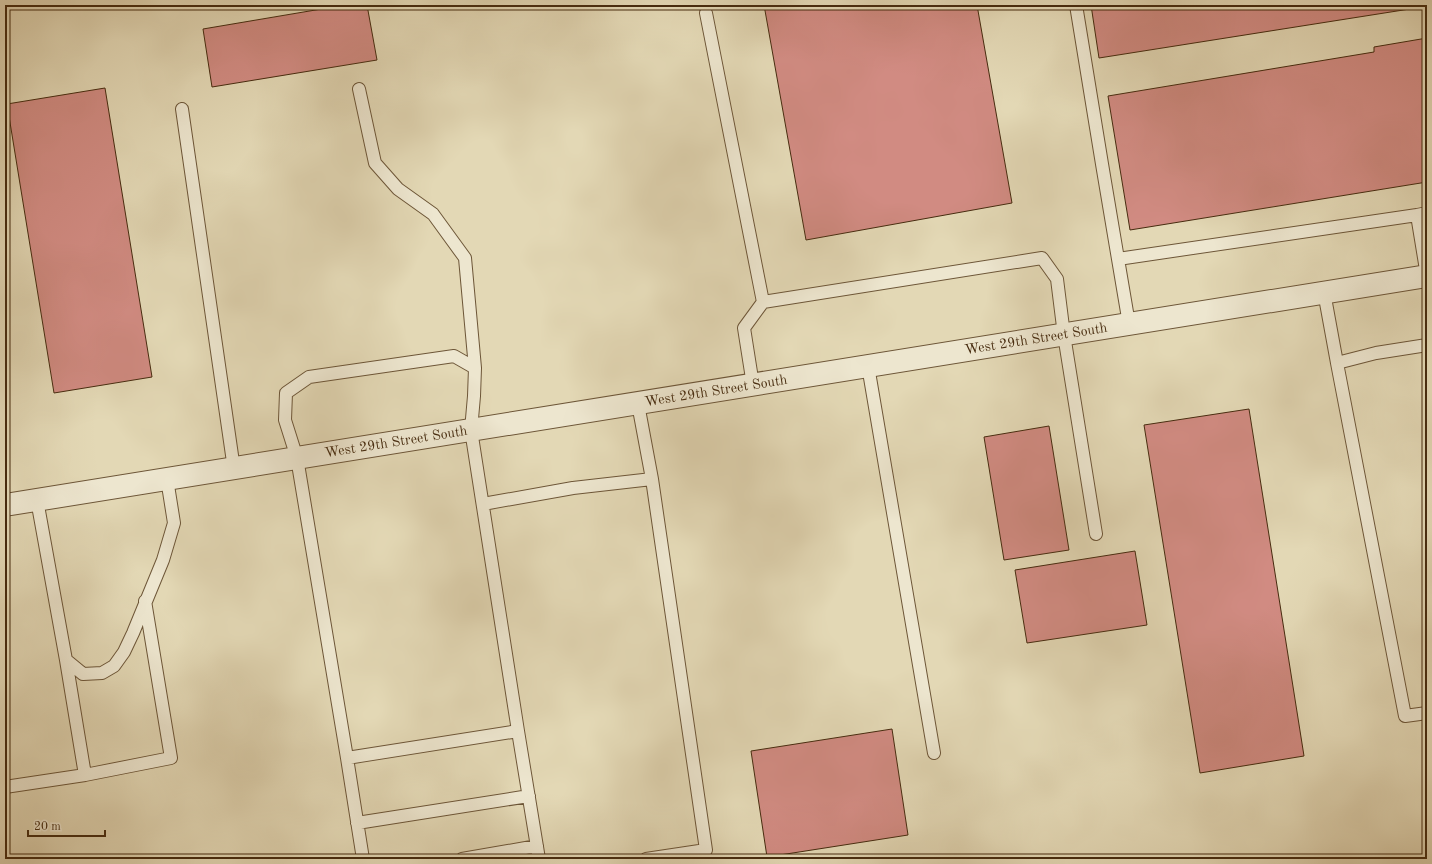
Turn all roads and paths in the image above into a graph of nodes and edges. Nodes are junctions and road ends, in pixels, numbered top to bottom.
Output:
1 (1076, 5) edge
2 (706, 13) dead end
3 (358, 89) dead end
4 (182, 109) dead end
5 (1422, 214) edge
6 (1118, 259) junction
7 (1427, 276) edge
8 (1324, 292) junction
9 (762, 302) junction
10 (1129, 324) junction
11 (1064, 334) junction
12 (1427, 345) edge
13 (1337, 363) junction
14 (868, 366) junction
15 (475, 368) junction
16 (753, 385) junction
17 (638, 404) junction
18 (471, 430) junction
19 (296, 458) junction
20 (234, 468) junction
21 (167, 479) junction
22 (652, 479) junction
23 (37, 500) junction
24 (483, 504) junction
25 (5, 505) edge
26 (1096, 534) dead end
27 (145, 600) junction
28 (66, 660) junction
29 (1427, 713) edge
30 (518, 731) junction
31 (934, 753) dead end
32 (347, 758) junction
33 (85, 775) junction
34 (5, 787) edge
35 (529, 796) junction
36 (357, 823) junction
37 (537, 846) junction
38 (706, 854) edge
39 (363, 859) edge
40 (462, 859) edge
41 (539, 859) edge
42 (646, 859) edge

1 - 6 lane
2 - 9 lane
3 - 15 lane
4 - 20 lane
5 - 6 lane
5 - 7 lane
6 - 10 lane
7 - 8 street, West 29th Street South
8 - 10 street, West 29th Street South
8 - 13 lane
9 - 11 lane
9 - 16 lane
10 - 11 street, West 29th Street South
11 - 14 street, West 29th Street South
11 - 26 lane
12 - 13 lane
13 - 29 lane
14 - 16 street, West 29th Street South
14 - 31 lane
15 - 18 lane
15 - 19 lane
16 - 17 street, West 29th Street South
17 - 18 street, West 29th Street South
17 - 22 lane
18 - 19 street, West 29th Street South
18 - 24 lane
19 - 20 street, West 29th Street South
19 - 32 lane
20 - 21 street, West 29th Street South
21 - 23 street, West 29th Street South
21 - 27 lane
22 - 24 lane
22 - 38 lane
23 - 25 street, West 29th Street South
23 - 28 lane
24 - 30 lane
27 - 28 lane
27 - 33 lane
28 - 33 lane
30 - 32 lane
30 - 35 lane
32 - 36 lane
33 - 34 lane
35 - 36 lane
35 - 37 lane
36 - 39 lane
37 - 40 lane
37 - 41 lane
38 - 42 lane

